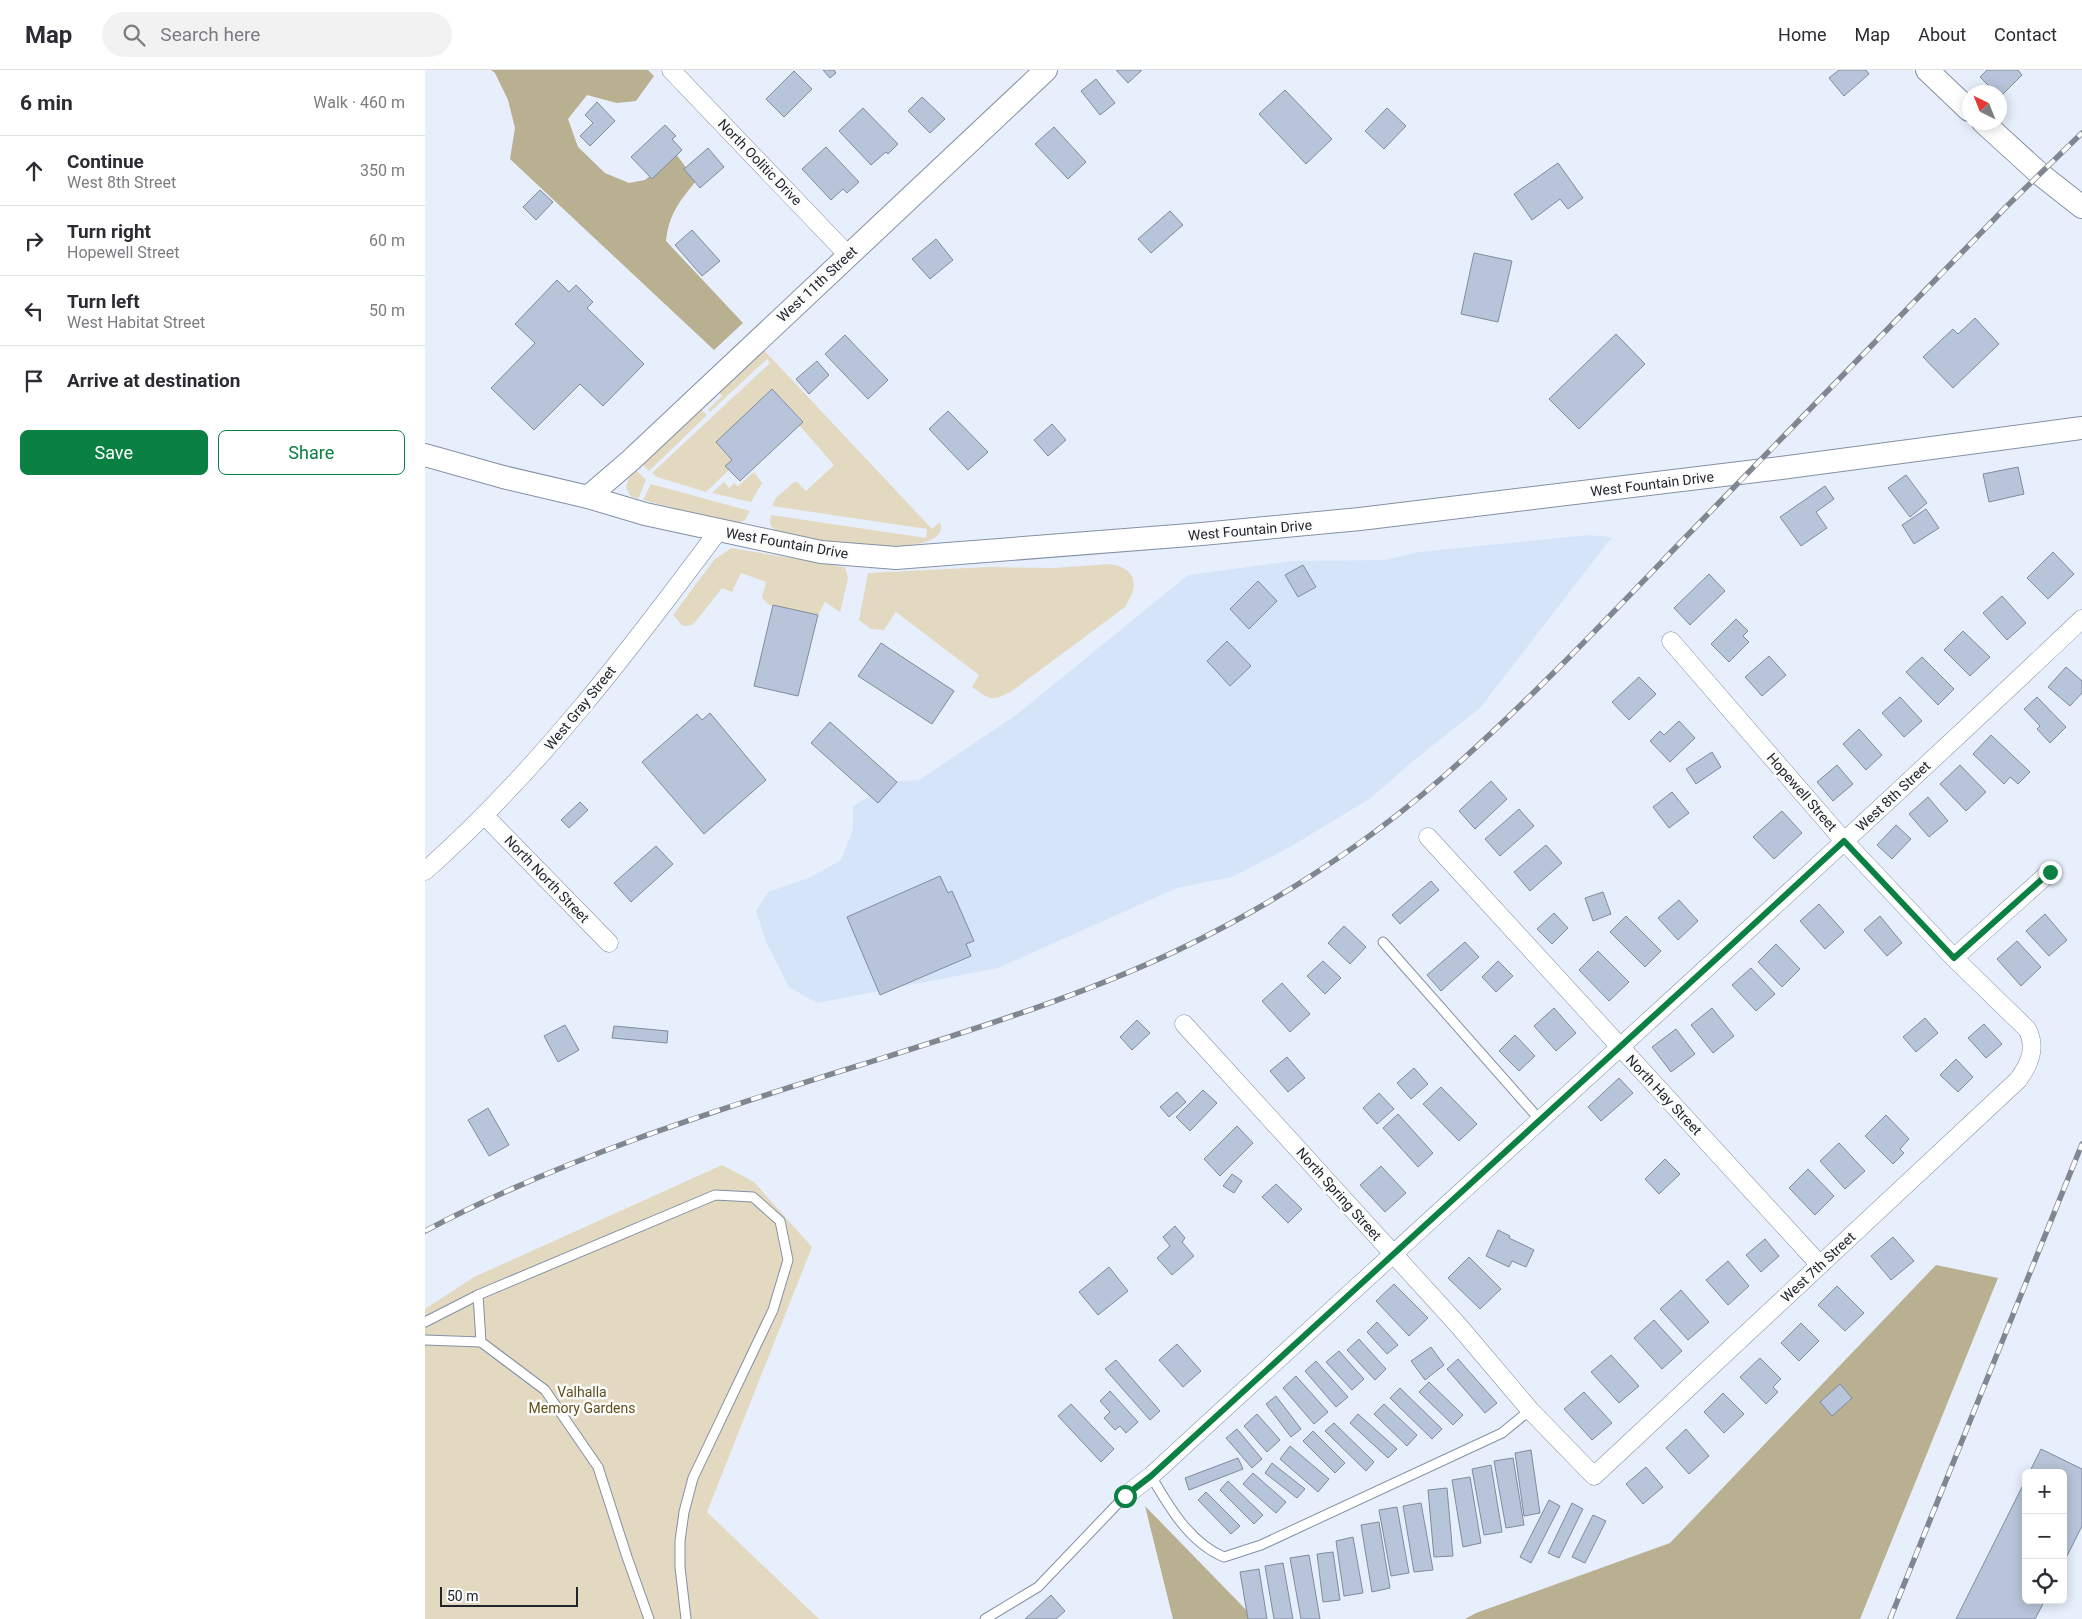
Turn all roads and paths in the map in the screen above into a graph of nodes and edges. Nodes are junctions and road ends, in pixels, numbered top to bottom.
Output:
1 (671, 70) edge
2 (1038, 72) edge
3 (1932, 72) edge
4 (1962, 103) edge
5 (1992, 130) edge
6 (2082, 207) edge
7 (849, 254) junction
8 (2082, 428) edge
9 (425, 455) edge
10 (588, 497) junction
11 (719, 530) junction
12 (2082, 619) edge
13 (1671, 641) dead end
14 (485, 816) junction
15 (1428, 837) dead end
16 (1844, 841) junction
17 (425, 871) edge
18 (2050, 872) dead end
19 (609, 942) dead end
20 (1383, 942) dead end
21 (1954, 958) junction
22 (1184, 1024) dead end
23 (1620, 1048) junction
24 (2032, 1051) joint
25 (1540, 1120) junction
26 (1393, 1253) junction
27 (1820, 1265) junction
28 (478, 1295) junction
29 (425, 1322) edge
30 (425, 1340) edge
31 (481, 1342) junction
32 (1530, 1410) junction
33 (1151, 1476) junction
34 (1594, 1476) joint
35 (1125, 1496) joint
36 (649, 1619) edge
37 (686, 1619) edge
38 (985, 1619) edge

1 - 7 street, North Oolitic Drive
2 - 7 street, West 11th Street
3 - 4 street
5 - 6 street
7 - 10 street, West 11th Street
8 - 11 street, West Fountain Drive
9 - 10 street, West Fountain Drive
10 - 11 street, West Fountain Drive
11 - 14 street, West Gray Street
12 - 16 street, West 8th Street
13 - 16 street, Hopewell Street
14 - 17 street, West Gray Street
14 - 19 street, North North Street
15 - 23 street, North Hay Street
16 - 21 street, Hopewell Street
16 - 23 street, West 8th Street
18 - 21 street
20 - 25 lane
21 - 24 street, Hopewell Street
22 - 26 street, North Spring Street
23 - 25 street, West 8th Street
23 - 27 street, North Hay Street
24 - 27 street, West 7th Street
25 - 26 street, West 8th Street
26 - 32 street, North Spring Street
26 - 33 street, West 8th Street
27 - 34 street, West 7th Street
28 - 29 lane
28 - 31 lane
28 - 37 lane
30 - 31 lane
31 - 36 lane
32 - 33 lane
32 - 34 street, North Spring Street
33 - 35 street, West 8th Street
35 - 38 lane

